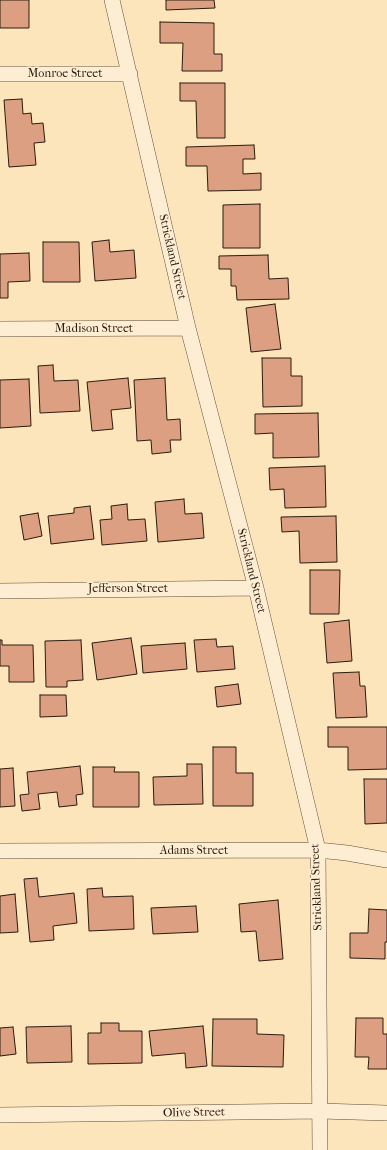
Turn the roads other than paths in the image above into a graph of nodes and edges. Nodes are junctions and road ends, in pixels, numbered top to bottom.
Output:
1 (112, 0) edge
2 (0, 74) edge
3 (130, 74) junction
4 (188, 328) junction
5 (0, 329) edge
6 (256, 588) junction
7 (0, 591) edge
8 (318, 850) junction
9 (0, 852) edge
10 (387, 860) edge
11 (320, 1111) junction
12 (387, 1113) edge
13 (0, 1115) edge
14 (320, 1150) edge

1 - 3 street, Strickland Street
2 - 3 street, Monroe Street
3 - 4 street, Strickland Street
4 - 5 street, Madison Street
4 - 6 street, Strickland Street
6 - 7 street, Jefferson Street
6 - 8 street, Strickland Street
8 - 9 street, Adams Street
8 - 10 street, Adams Street
8 - 11 street, Strickland Street
11 - 12 street, Olive Street
11 - 13 street, Olive Street
11 - 14 street, Strickland Street

